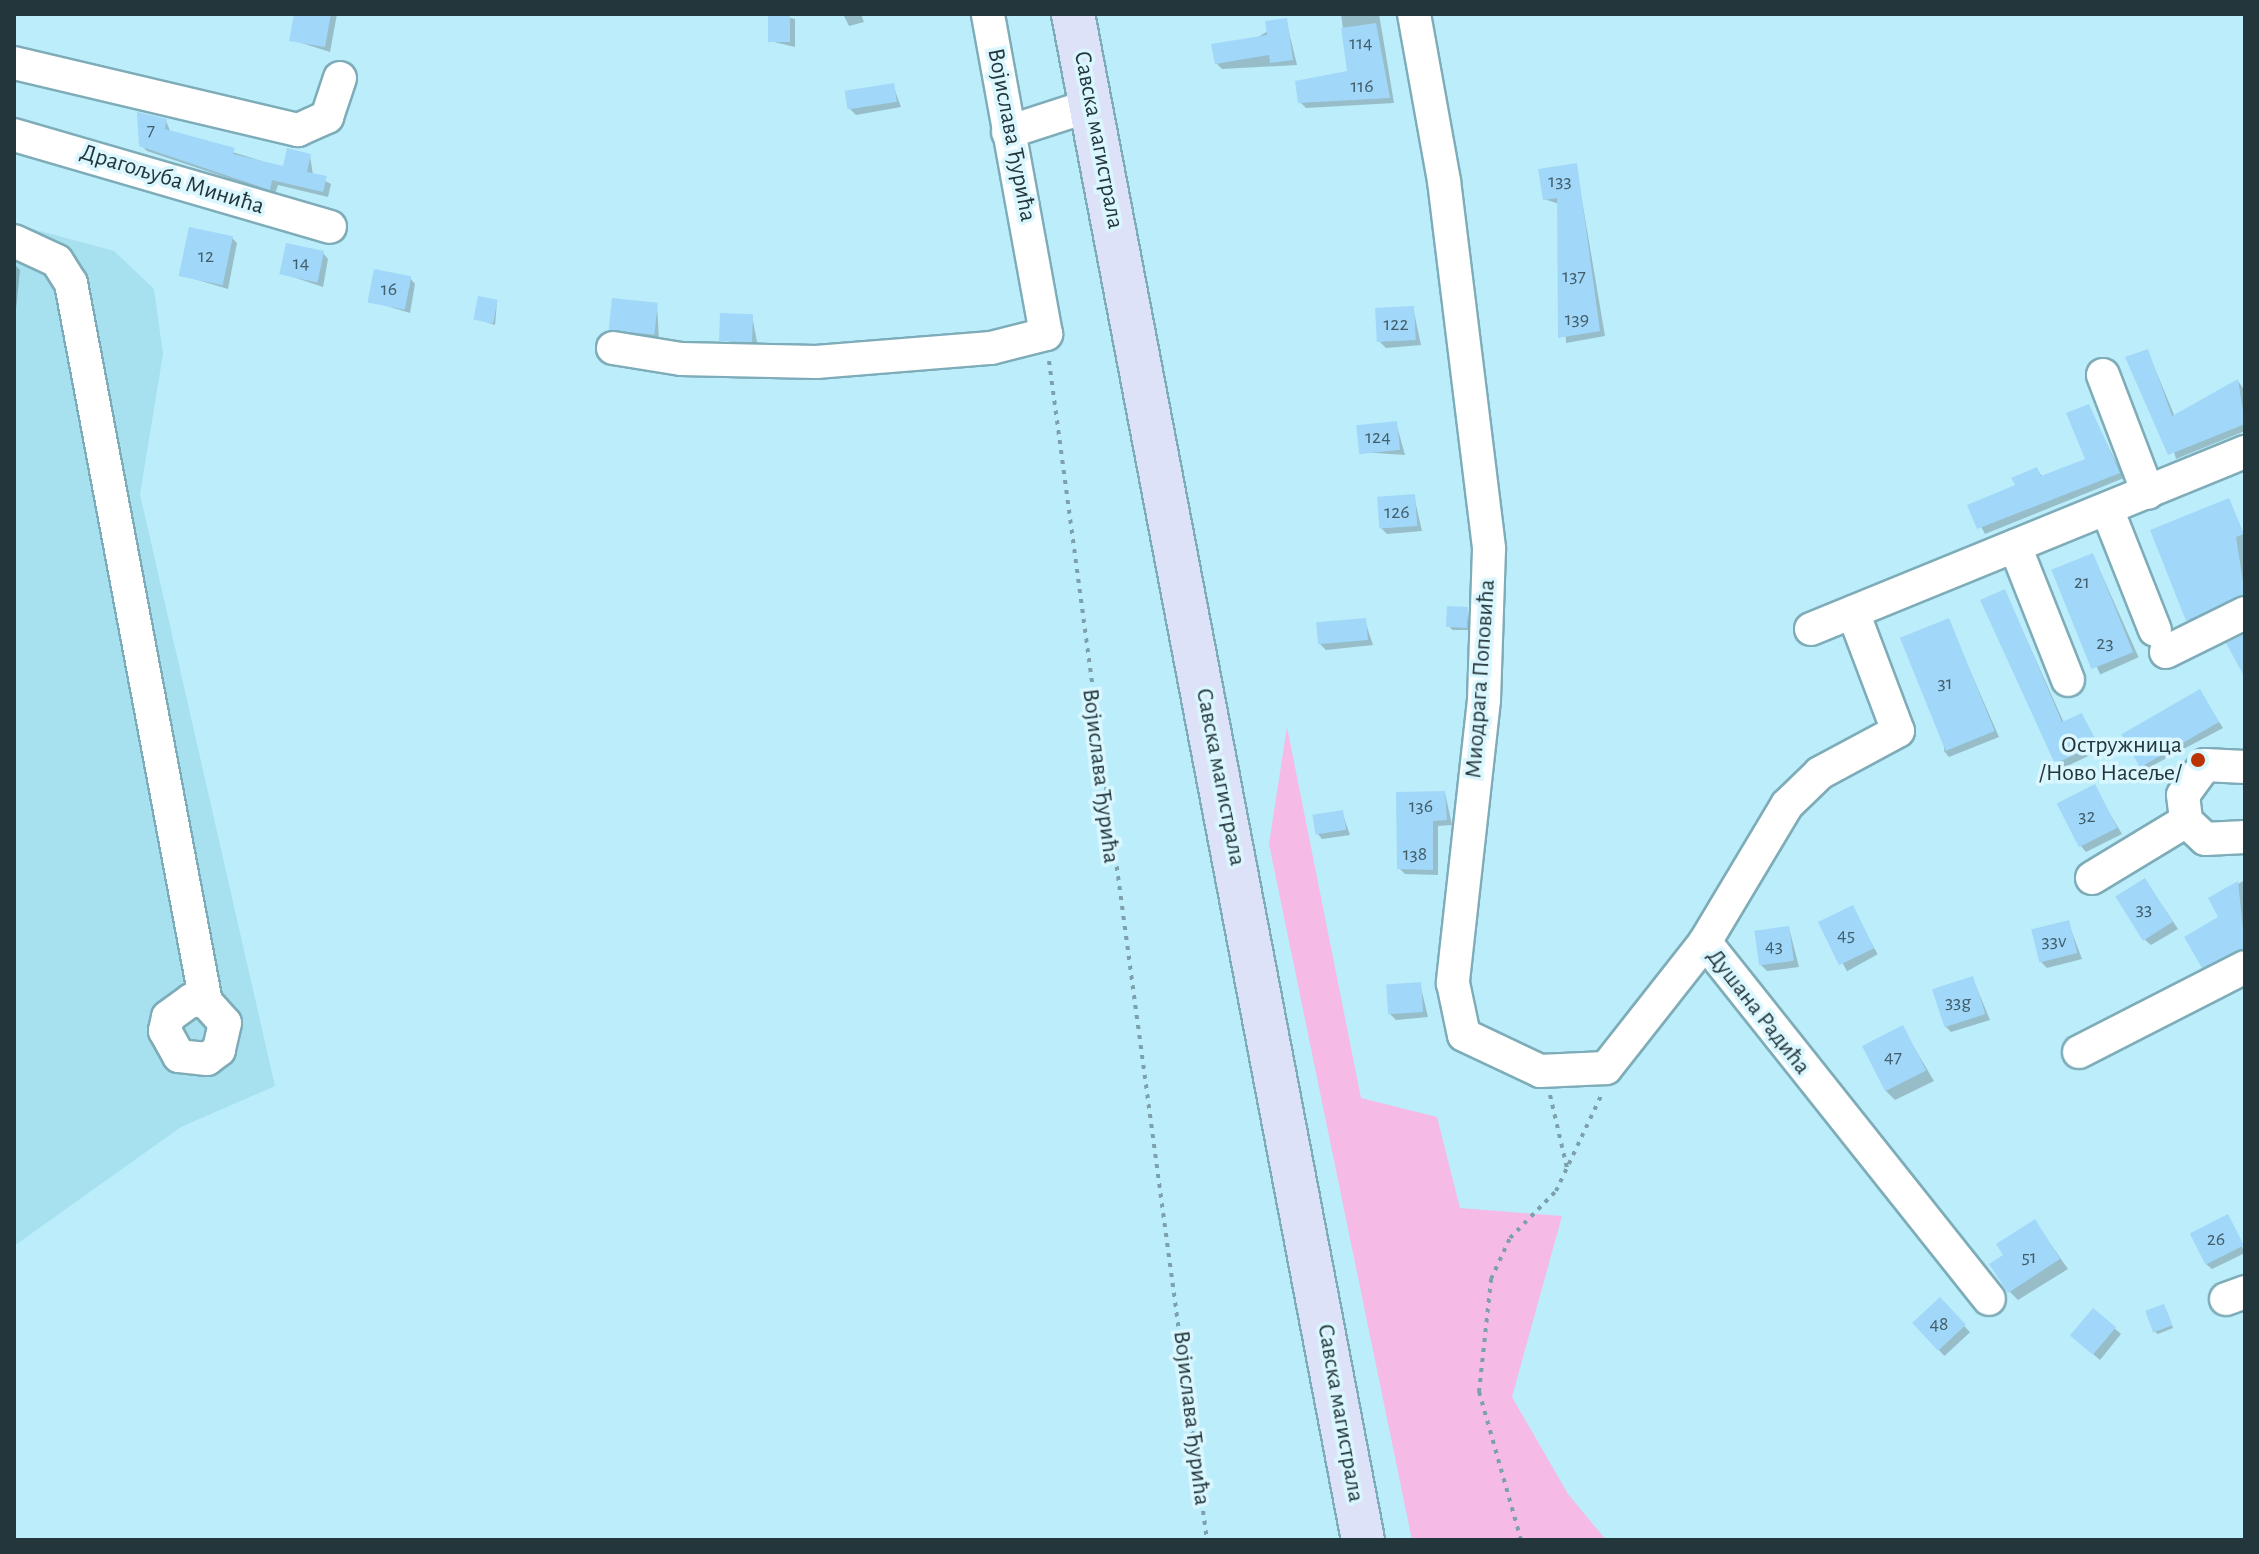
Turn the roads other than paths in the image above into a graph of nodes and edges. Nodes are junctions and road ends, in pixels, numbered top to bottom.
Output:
1 (988, 14) edge
2 (1073, 14) edge
3 (1414, 14) edge
4 (14, 63) edge
5 (340, 78) dead end
6 (1091, 105) junction
7 (1008, 132) junction
8 (14, 135) edge
9 (330, 227) dead end
10 (14, 241) edge
11 (613, 348) dead end
12 (2103, 375) dead end
13 (2245, 452) edge
14 (2148, 493) junction
15 (2107, 509) junction
16 (2015, 546) junction
17 (1853, 612) junction
18 (2245, 613) edge
19 (1811, 629) dead end
20 (2068, 680) dead end
21 (2245, 767) edge
22 (2186, 821) junction
23 (2245, 837) edge
24 (2092, 878) dead end
25 (1705, 942) junction
26 (2245, 967) edge
27 (206, 1002) dead end
28 (2079, 1052) dead end
29 (1989, 1299) dead end
30 (1363, 1540) edge

1 - 7 street, Војислава Ђурића
2 - 6 main road, Савска магистрала
3 - 25 street, Миодрага Поповића
4 - 5 street
6 - 7 street
6 - 30 main road, Савска магистрала
7 - 11 street, Војислава Ђурића
8 - 9 street, Драгољуба Минића
10 - 27 street
12 - 14 street
13 - 14 street
14 - 15 street
15 - 16 street
15 - 18 street
16 - 17 street
16 - 20 street
17 - 19 street
17 - 25 street, Душана Радића
21 - 22 street
22 - 23 street
22 - 24 street
25 - 29 street, Душана Радића
26 - 28 street

